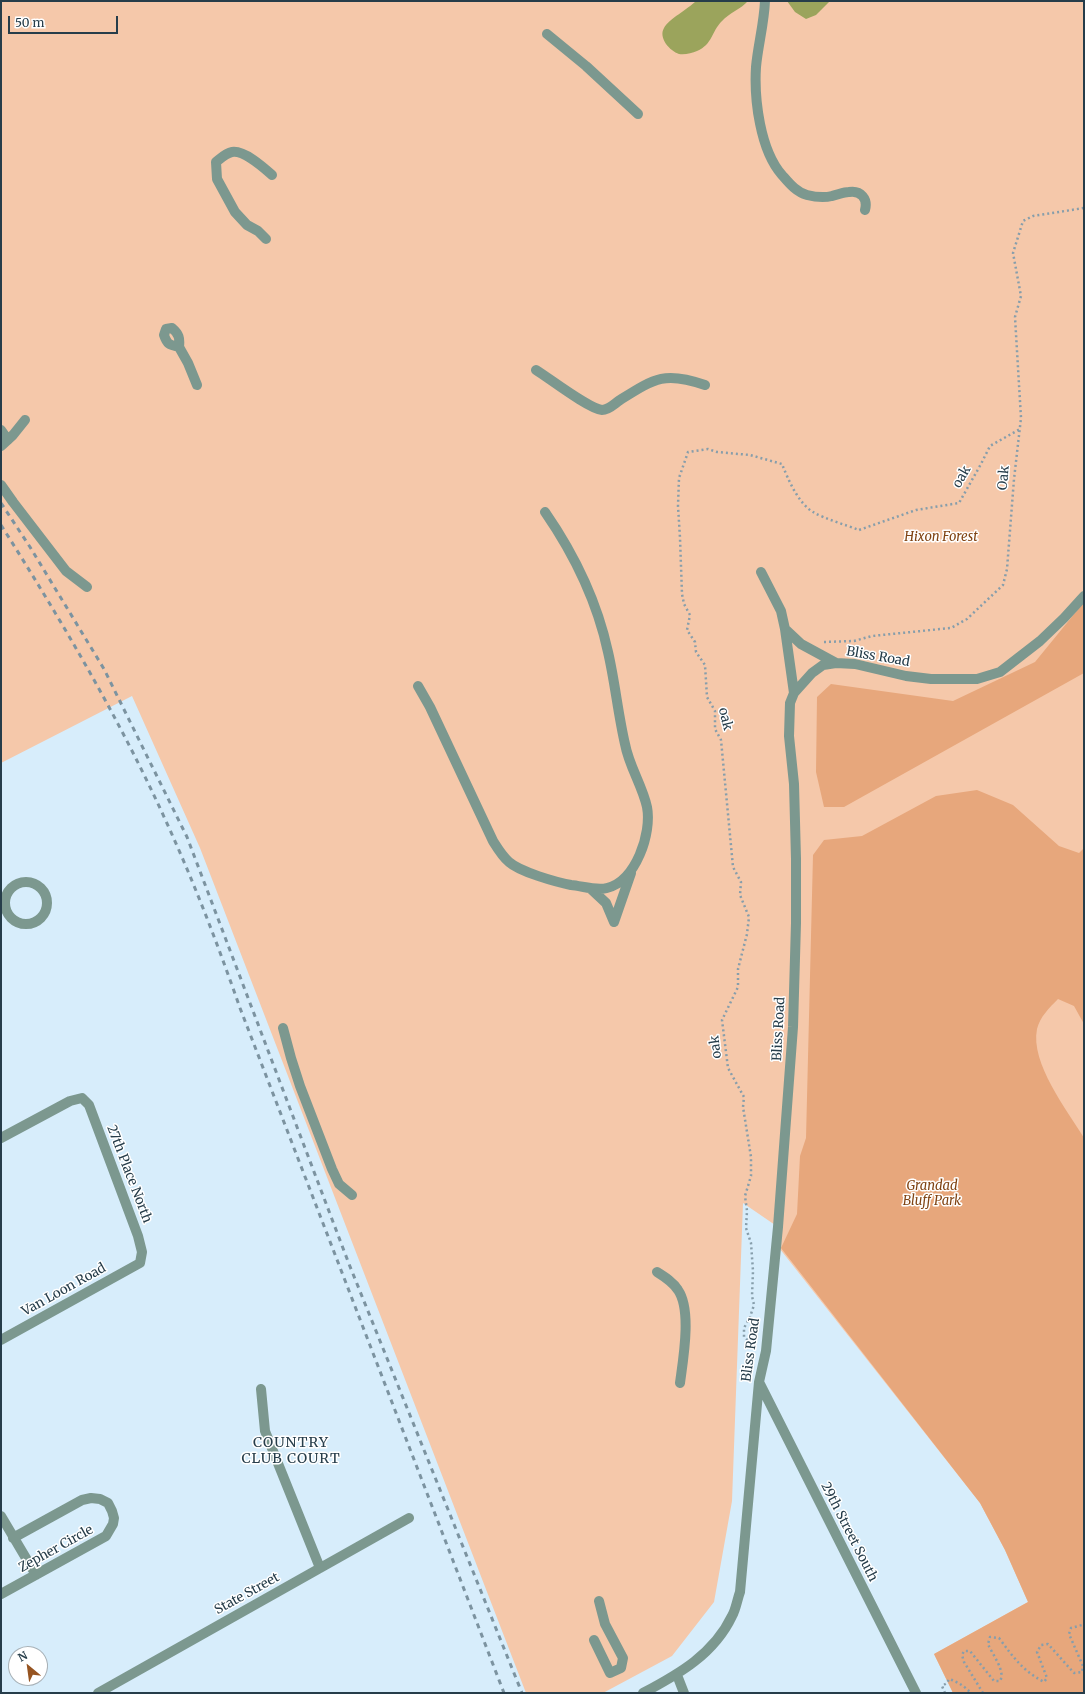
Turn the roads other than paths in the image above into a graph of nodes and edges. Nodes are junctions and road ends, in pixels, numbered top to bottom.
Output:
1 (765, 1) edge
2 (548, 34) dead end
3 (638, 114) dead end
4 (272, 175) dead end
5 (865, 210) dead end
6 (266, 239) dead end
7 (179, 347) dead end
8 (536, 370) dead end
9 (197, 385) dead end
10 (705, 385) dead end
11 (25, 420) dead end
12 (1, 430) edge
13 (5, 443) edge
14 (1, 485) edge
15 (545, 512) dead end
16 (762, 572) dead end
17 (87, 587) dead end
18 (1084, 596) edge
19 (785, 629) junction
20 (836, 663) junction
21 (418, 686) dead end
22 (794, 693) junction
23 (632, 869) junction
24 (590, 888) junction
25 (5, 916) edge
26 (284, 1028) dead end
27 (1, 1138) edge
28 (352, 1195) dead end
29 (140, 1263) joint
30 (657, 1272) dead end
31 (1, 1340) edge
32 (759, 1382) junction
33 (680, 1383) dead end
34 (261, 1389) dead end
35 (1, 1516) edge
36 (409, 1518) dead end
37 (13, 1538) junction
38 (320, 1568) junction
39 (36, 1574) junction
40 (1, 1594) edge
41 (599, 1601) dead end
42 (594, 1640) dead end
43 (677, 1675) junction
44 (657, 1690) edge
45 (98, 1693) edge
46 (643, 1693) edge
47 (684, 1693) edge
48 (916, 1693) edge

1 - 5 street
2 - 3 street
4 - 6 street
7 - 9 street
8 - 10 street
11 - 13 street
12 - 13 street
14 - 17 street
15 - 23 street
16 - 19 street
18 - 20 street, Bliss Road
19 - 20 street
19 - 22 street
20 - 22 street, Bliss Road
21 - 24 street
22 - 32 street, Bliss Road
23 - 24 street
23 - 24 street
25 - 25 street
26 - 28 street
27 - 29 street, 27th Place North
29 - 31 street, Van Loon Road
30 - 33 street
32 - 43 street, Bliss Road
32 - 48 street, 29th Street South
34 - 38 street
35 - 37 street
36 - 38 street, State Street
37 - 39 street
37 - 39 street, Zepher Circle
38 - 45 street, State Street
39 - 40 street, Zepher Circle
41 - 42 street
43 - 44 street, Bliss Road
43 - 47 street
44 - 46 street, Bliss Road

